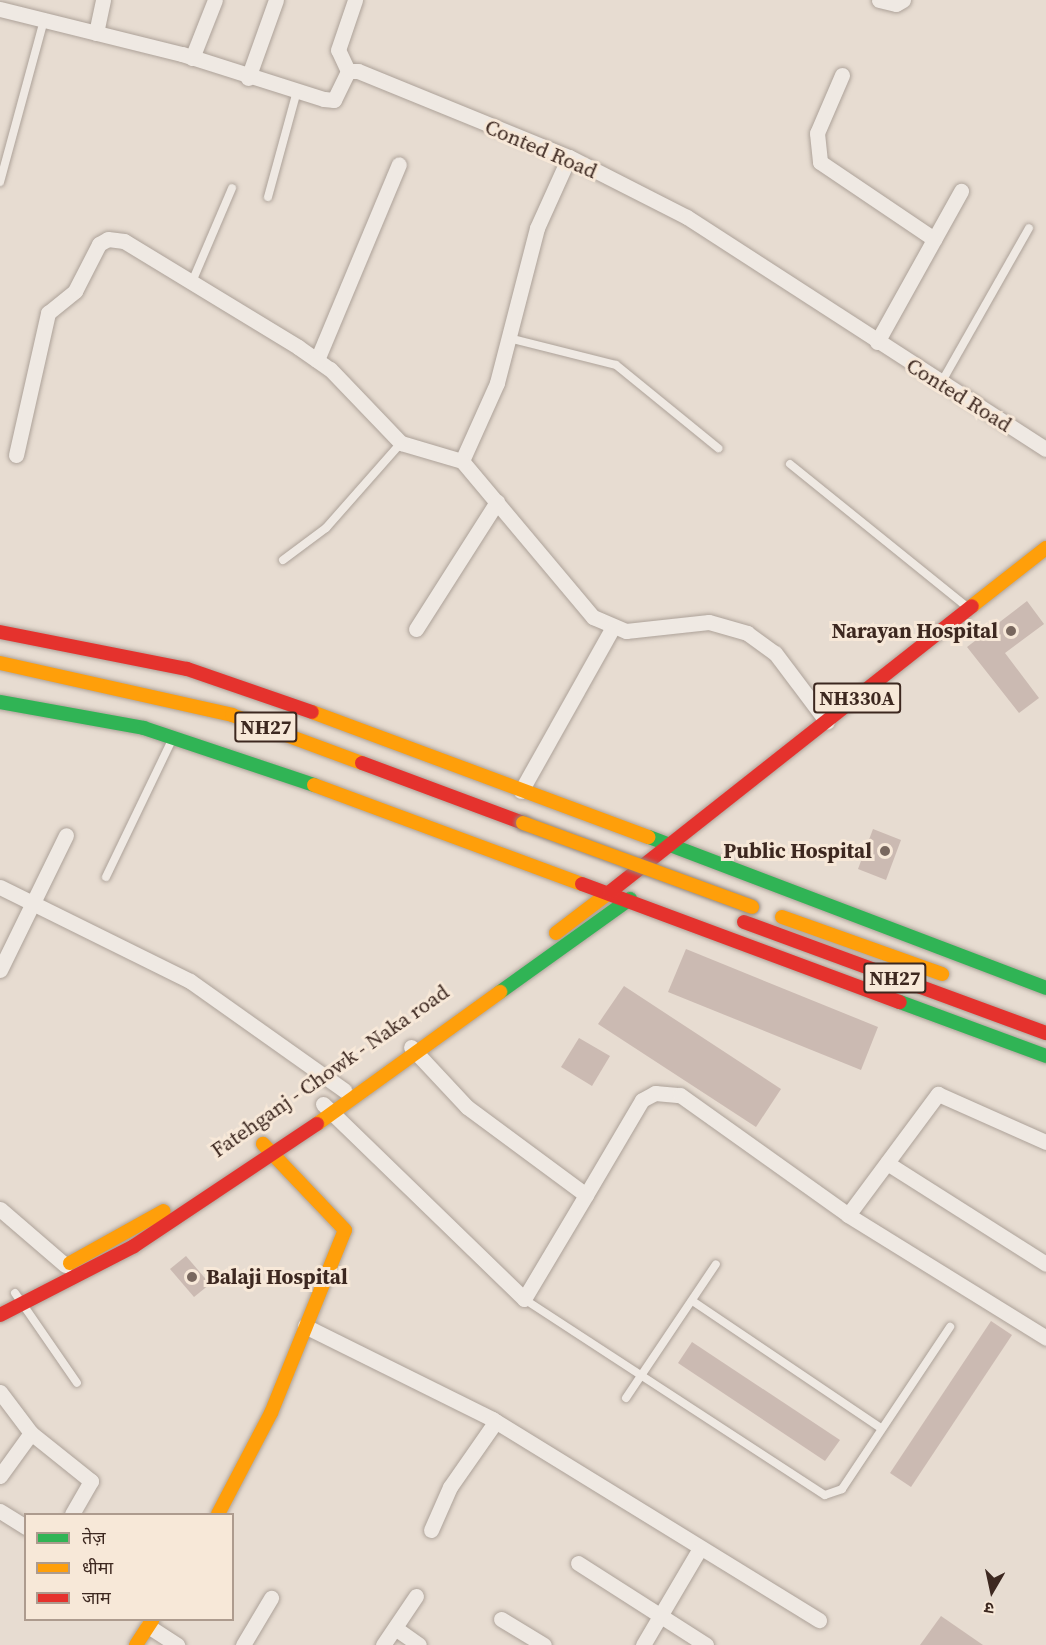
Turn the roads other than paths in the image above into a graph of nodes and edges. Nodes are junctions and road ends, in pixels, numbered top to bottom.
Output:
1 (103, 0) edge
2 (215, 0) edge
3 (276, 0) edge
4 (355, 0) edge
5 (879, 0) edge
6 (903, 0) edge
7 (0, 9) edge
8 (44, 20) junction
9 (96, 33) junction
10 (192, 58) junction
11 (348, 71) junction
12 (842, 75) dead end
13 (248, 78) junction
14 (297, 91) junction
15 (569, 157) junction
16 (399, 164) dead end
17 (0, 182) edge
18 (232, 188) dead end
19 (961, 191) dead end
20 (268, 197) dead end
21 (1029, 228) dead end
22 (934, 239) junction
23 (192, 282) junction
24 (509, 338) junction
25 (877, 342) junction
26 (317, 360) junction
27 (941, 384) junction
28 (400, 443) junction
29 (718, 448) dead end
30 (1046, 449) edge
31 (16, 455) dead end
32 (462, 461) junction
33 (790, 464) dead end
34 (497, 502) junction
35 (1046, 548) edge
36 (283, 560) dead end
37 (1046, 561) edge
38 (968, 608) junction
39 (613, 627) junction
40 (416, 629) dead end
41 (0, 632) edge
42 (0, 663) edge
43 (11, 682) dead end
44 (0, 702) edge
45 (827, 722) junction
46 (206, 726) dead end
47 (240, 735) dead end
48 (174, 737) junction
49 (521, 791) junction
50 (462, 818) dead end
51 (66, 835) dead end
52 (667, 848) junction
53 (683, 854) junction
54 (603, 871) dead end
55 (106, 877) dead end
56 (0, 886) edge
57 (641, 890) junction
58 (610, 892) junction
59 (33, 903) junction
60 (739, 920) dead end
61 (0, 970) edge
62 (957, 980) dead end
63 (1046, 988) edge
64 (1046, 1033) edge
65 (413, 1049) junction
66 (1046, 1056) edge
67 (344, 1090) junction
68 (328, 1109) junction
69 (1046, 1142) edge
70 (263, 1144) junction
71 (273, 1155) junction
72 (887, 1163) junction
73 (586, 1195) junction
74 (0, 1209) edge
75 (848, 1215) junction
76 (716, 1264) dead end
77 (1046, 1264) edge
78 (65, 1265) junction
79 (18, 1298) junction
80 (524, 1299) junction
81 (0, 1301) edge
82 (694, 1302) junction
83 (0, 1315) edge
84 (305, 1326) junction
85 (950, 1327) dead end
86 (1046, 1338) edge
87 (639, 1379) junction
88 (77, 1383) dead end
89 (0, 1392) edge
90 (626, 1398) dead end
91 (496, 1421) junction
92 (881, 1428) junction
93 (31, 1433) junction
94 (0, 1476) edge
95 (0, 1511) edge
96 (73, 1513) edge
97 (219, 1513) edge
98 (24, 1526) edge
99 (431, 1530) dead end
100 (699, 1550) junction
101 (578, 1563) dead end
102 (416, 1596) dead end
103 (271, 1598) dead end
104 (659, 1617) junction
105 (501, 1619) dead end
106 (819, 1620) dead end
107 (150, 1623) edge
108 (395, 1628) junction
109 (136, 1645) edge
110 (177, 1645) edge
111 (243, 1645) edge
112 (383, 1645) edge
113 (419, 1645) edge
114 (544, 1645) edge
115 (643, 1645) edge
116 (706, 1645) edge

1 - 9 street
2 - 10 street
3 - 13 street
4 - 11 street
5 - 6 street
7 - 8 street
8 - 9 street
8 - 17 lane
9 - 10 street
10 - 13 street
11 - 14 street
11 - 15 street, Conted Road
12 - 22 street
13 - 14 street
14 - 20 lane
15 - 24 street
15 - 25 street, Conted Road
16 - 26 street
18 - 23 lane
19 - 22 street
21 - 27 lane
22 - 25 street
23 - 26 street
23 - 31 street
24 - 29 lane
24 - 32 street
25 - 27 street, Conted Road
26 - 28 street
27 - 30 street, Conted Road
28 - 32 street
28 - 36 lane
32 - 34 street
33 - 38 lane
34 - 39 street
34 - 40 street
35 - 38 main road, NH330A
37 - 53 main road, NH330A
38 - 45 main road, NH330A
39 - 45 street
39 - 49 street
41 - 49 main road
42 - 62 main road, NH27, bridge
43 - 46 main road, NH27
44 - 48 main road
45 - 52 main road, NH330A
47 - 50 main road, NH27
48 - 55 lane
48 - 58 main road
49 - 52 main road
51 - 59 street
52 - 53 main road
52 - 58 main road, Fatehganj - Chowk - Naka road / NH330A
53 - 57 main road, NH330A
53 - 63 main road
54 - 57 main road
56 - 59 street
57 - 58 main road
57 - 65 main road
57 - 66 main road
58 - 65 main road, Fatehganj - Chowk - Naka road
59 - 61 street
59 - 67 street
60 - 64 main road, NH27
65 - 67 main road, Fatehganj - Chowk - Naka road
65 - 68 main road
65 - 73 street
67 - 68 main road, Fatehganj - Chowk - Naka road
68 - 70 main road, Fatehganj - Chowk - Naka road
68 - 71 main road
68 - 80 street
69 - 72 street
70 - 71 main road
70 - 78 main road, Fatehganj - Chowk - Naka road
71 - 79 main road
71 - 84 main road
72 - 75 street
72 - 77 street
73 - 75 street
73 - 80 street
74 - 78 street
75 - 86 street
76 - 82 lane
78 - 79 main road, Fatehganj - Chowk - Naka road
79 - 81 main road, Fatehganj - Chowk - Naka road
79 - 83 main road
79 - 88 lane
80 - 87 lane
82 - 87 lane
82 - 92 lane
84 - 91 street
84 - 97 main road
85 - 92 lane
87 - 90 lane
87 - 92 lane
89 - 93 street
91 - 99 street
91 - 100 street
93 - 94 street
93 - 96 street
95 - 98 street
100 - 104 street
100 - 106 street
101 - 104 street
102 - 108 street
103 - 111 street
104 - 115 street
104 - 116 street
105 - 114 street
107 - 109 main road
107 - 110 street
108 - 112 street
108 - 113 street

